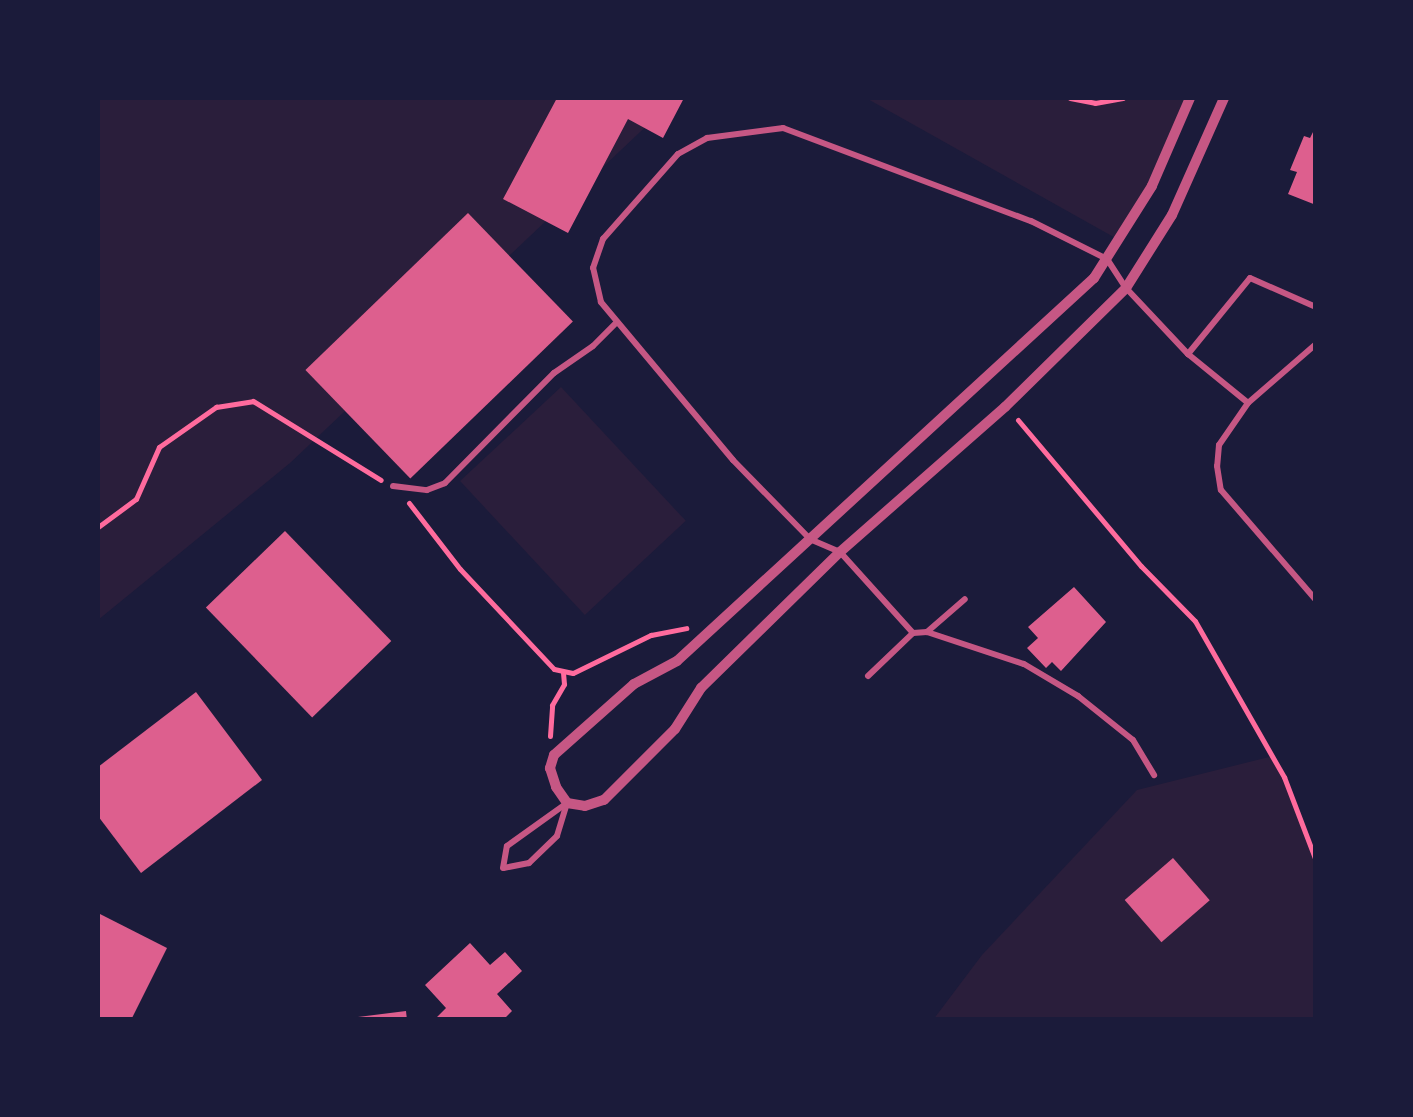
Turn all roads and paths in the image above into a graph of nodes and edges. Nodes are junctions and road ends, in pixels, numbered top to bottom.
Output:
1 (1070, 98) edge
2 (1123, 98) edge
3 (1190, 98) edge
4 (1224, 98) edge
5 (1107, 259) junction
6 (1126, 288) junction
7 (1316, 306) edge
8 (617, 322) junction
9 (1316, 344) edge
10 (1188, 354) junction
11 (1248, 403) junction
12 (1006, 407) junction
13 (392, 486) junction
14 (98, 527) edge
15 (810, 538) junction
16 (840, 552) junction
17 (965, 600) dead end
18 (1316, 600) edge
19 (694, 627) dead end
20 (927, 632) junction
21 (913, 634) junction
22 (563, 673) junction
23 (868, 676) dead end
24 (554, 755) junction
25 (1154, 775) dead end
26 (567, 803) junction
27 (1316, 860) edge

1 - 2 path
3 - 5 street
4 - 6 street
5 - 6 lane
5 - 8 lane
5 - 15 street
6 - 10 lane
6 - 12 street
7 - 10 lane
8 - 13 lane
8 - 15 lane
9 - 11 lane
10 - 11 lane
11 - 18 lane
12 - 16 street
12 - 27 path
13 - 14 path
13 - 22 path
15 - 16 lane
15 - 24 street
16 - 21 lane
16 - 26 street
17 - 20 lane
19 - 22 path
20 - 21 lane
20 - 25 lane
21 - 23 lane
22 - 24 path
24 - 26 street
26 - 26 lane

